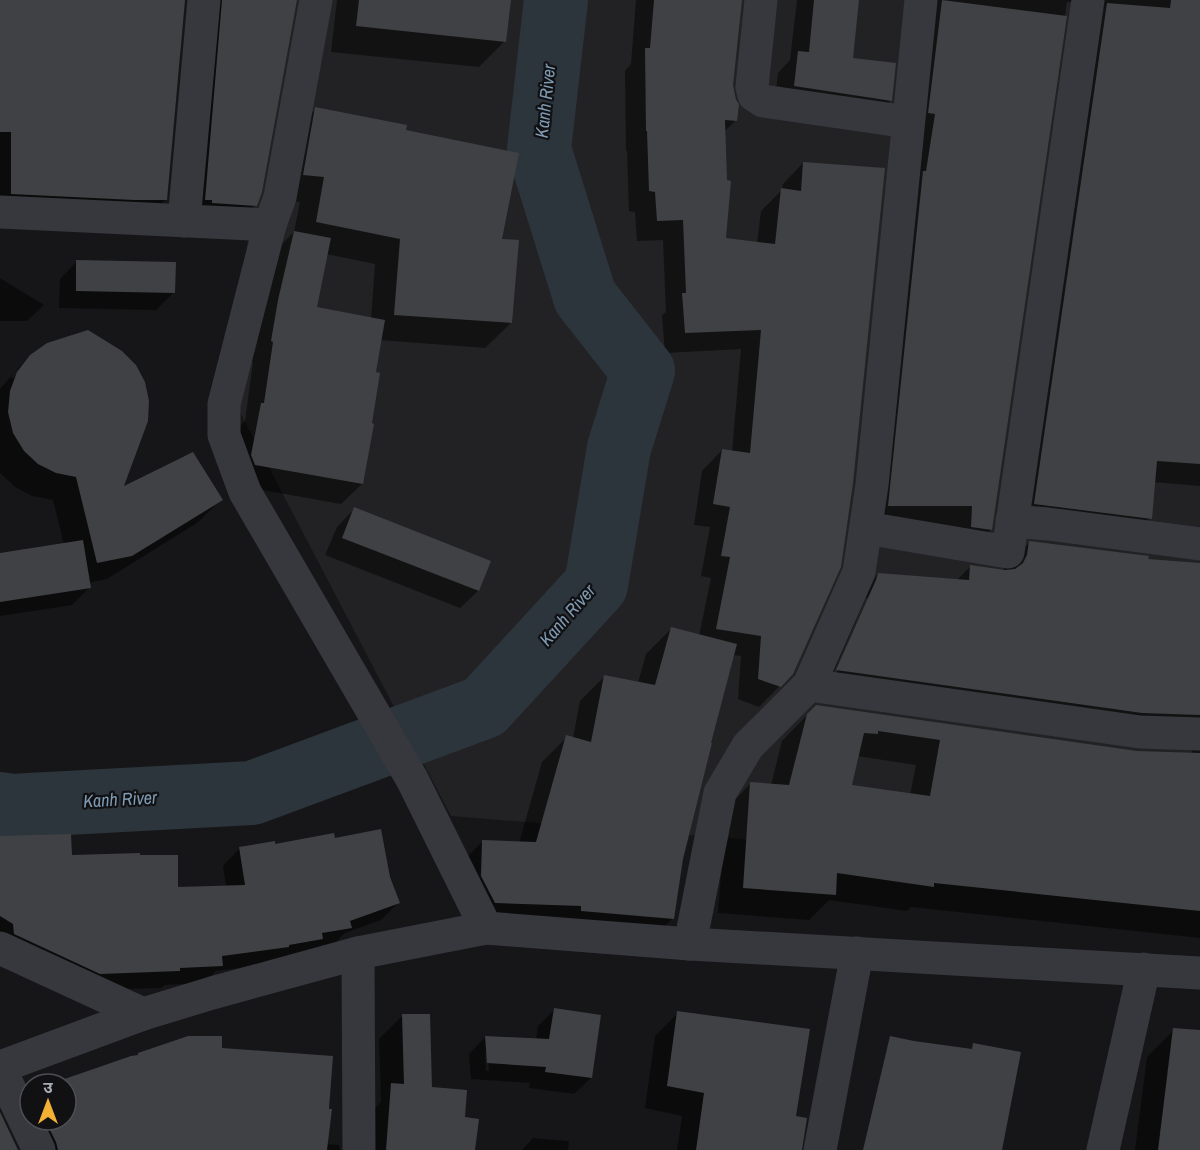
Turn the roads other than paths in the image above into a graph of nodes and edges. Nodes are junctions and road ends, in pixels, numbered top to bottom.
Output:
1 (204, 0) edge
2 (316, 0) edge
3 (761, 0) edge
4 (921, 0) edge
5 (1088, 0) edge
6 (908, 122) junction
7 (0, 212) edge
8 (184, 220) junction
9 (270, 225) junction
10 (1012, 520) junction
11 (866, 528) junction
12 (1200, 544) edge
13 (809, 686) junction
14 (1200, 734) edge
15 (486, 928) junction
16 (690, 944) junction
17 (0, 948) edge
18 (358, 953) junction
19 (857, 953) junction
20 (1144, 969) junction
21 (1200, 973) edge
22 (143, 1014) junction
23 (0, 1068) edge
24 (39, 1150) edge
25 (359, 1150) edge
26 (820, 1150) edge
27 (1103, 1150) edge

1 - 8 street
2 - 9 street
3 - 6 street
4 - 6 street
5 - 10 street
6 - 11 street
7 - 8 street
8 - 9 street
9 - 15 street
10 - 11 street
10 - 12 street
11 - 13 street
13 - 14 street
13 - 16 street
15 - 16 street
15 - 18 street
16 - 19 street
17 - 22 street
18 - 22 street
18 - 25 street
19 - 20 street
19 - 26 street
20 - 21 street
20 - 27 street
22 - 23 street
23 - 24 street

